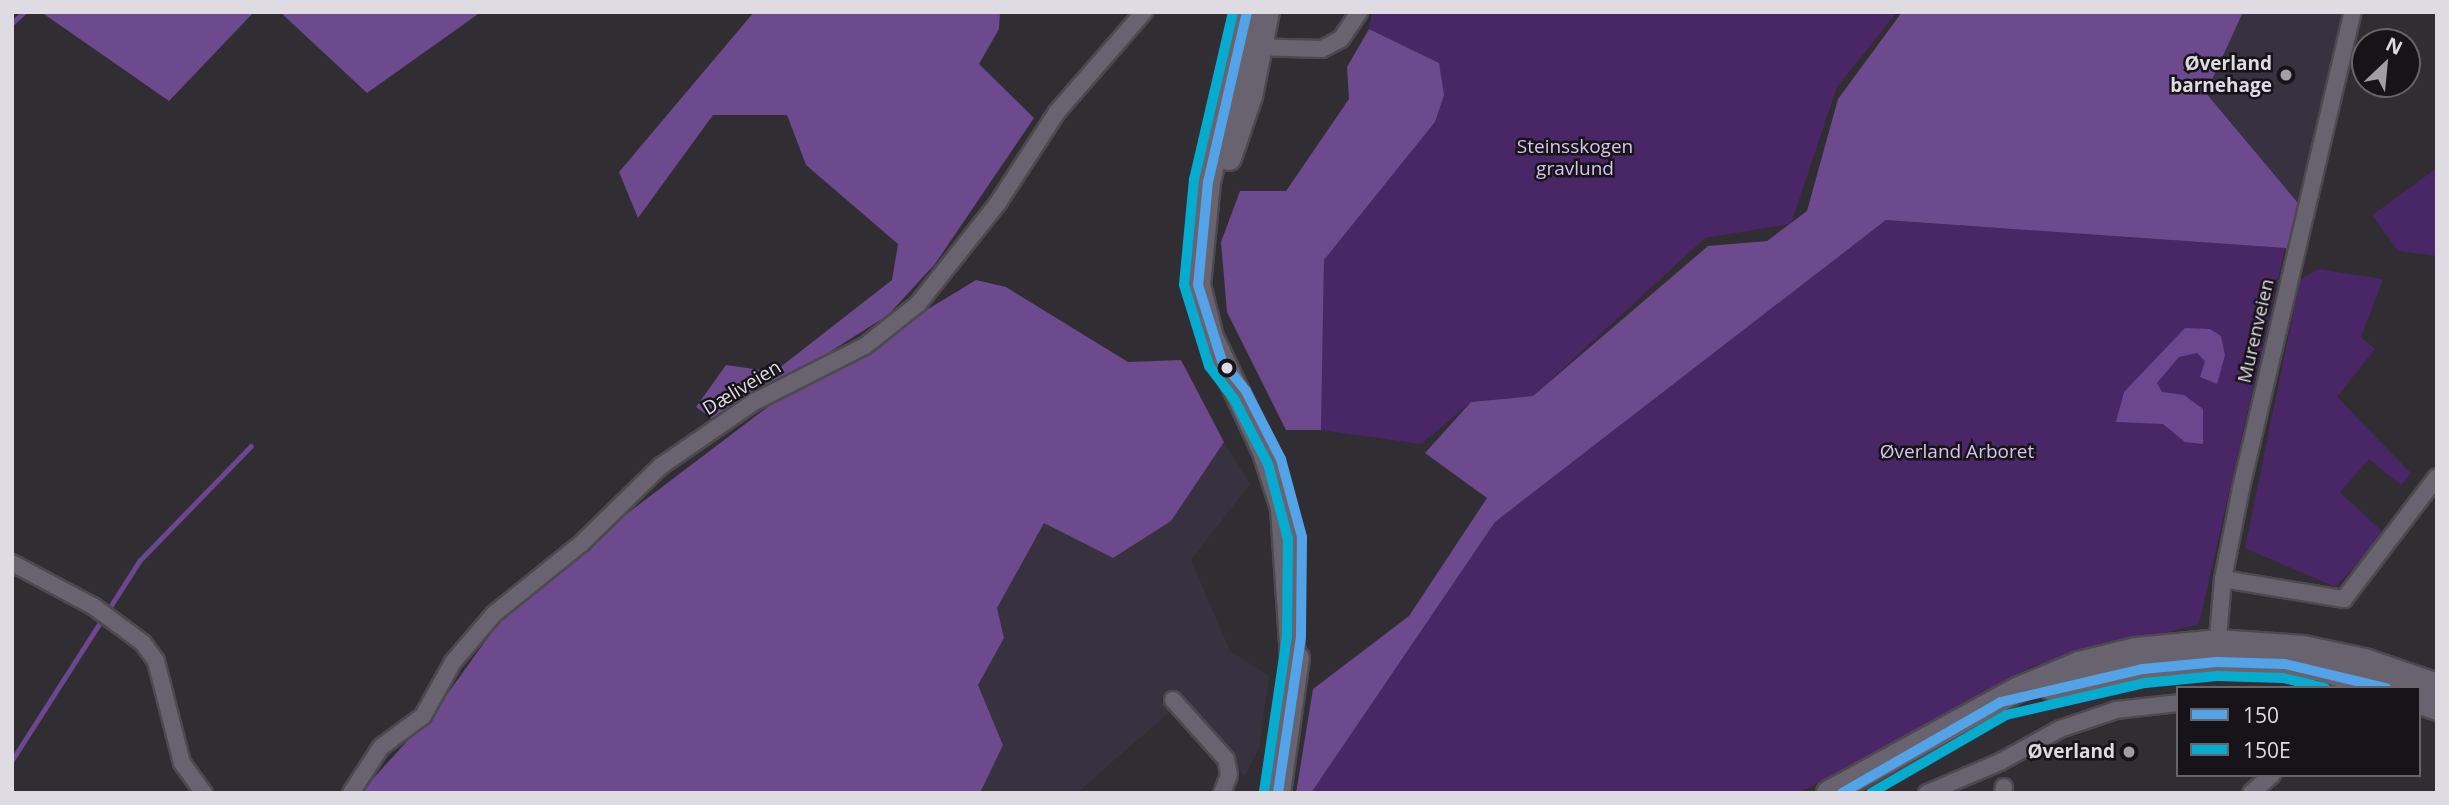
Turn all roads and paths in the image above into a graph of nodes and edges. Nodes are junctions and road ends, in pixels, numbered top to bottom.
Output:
1 (1144, 12) edge
2 (1247, 12) edge
3 (1267, 12) edge
4 (1359, 12) edge
5 (2353, 12) edge
6 (1252, 47) junction
7 (2437, 477) edge
8 (12, 563) edge
9 (2222, 579) junction
10 (2217, 652) junction
11 (2361, 676) edge
12 (2384, 686) edge
13 (2437, 686) edge
14 (1173, 700) dead end
15 (2176, 703) edge
16 (2270, 777) edge
17 (1841, 790) edge
18 (204, 793) edge
19 (351, 793) edge
20 (1222, 793) edge
21 (1278, 793) edge
22 (1927, 793) edge
23 (2250, 793) edge

1 - 19 street, Dæliveien
2 - 6 main road
3 - 6 main road
4 - 6 street
5 - 9 street, Murenveien
6 - 21 main road
7 - 9 street
8 - 18 street
9 - 10 street, Murenveien
10 - 11 main road
10 - 17 main road
11 - 12 main road
11 - 13 main road
14 - 20 street
15 - 22 street
16 - 23 street

